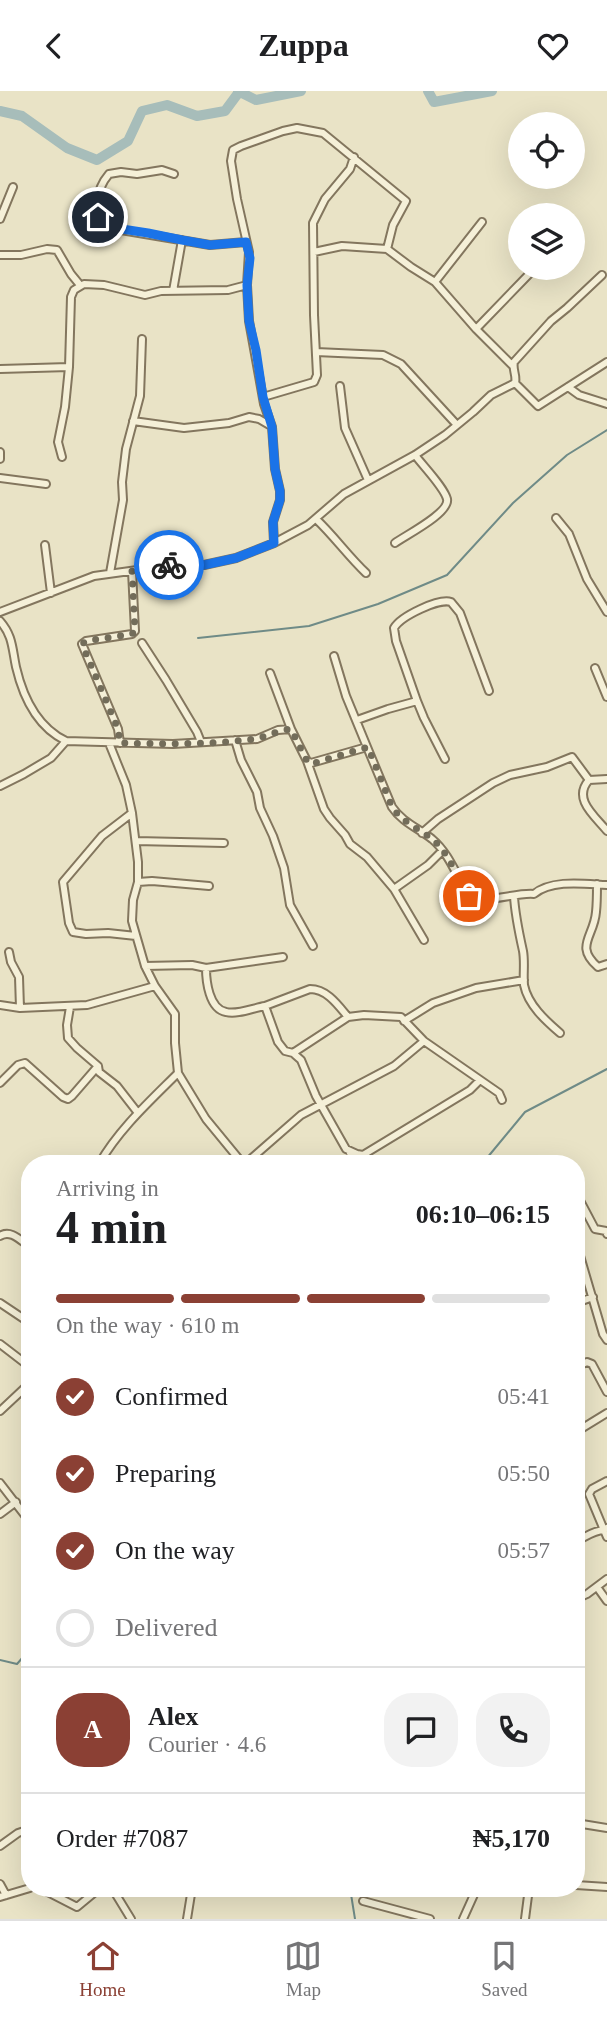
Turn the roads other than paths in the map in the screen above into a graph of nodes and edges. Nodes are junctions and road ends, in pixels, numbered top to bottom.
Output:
1 (354, 157) junction
2 (174, 174) dead end
3 (13, 187) dead end
4 (0, 219) edge
5 (482, 222) dead end
6 (182, 240) junction
7 (246, 242) junction
8 (387, 249) junction
9 (314, 251) junction
10 (0, 255) edge
11 (602, 275) dead end
12 (523, 280) edge
13 (435, 282) junction
14 (80, 285) junction
15 (247, 285) junction
16 (173, 291) junction
17 (476, 329) junction
18 (142, 339) dead end
19 (316, 352) junction
20 (607, 362) edge
21 (513, 366) junction
22 (69, 367) junction
23 (0, 369) edge
24 (515, 383) junction
25 (340, 386) dead end
26 (568, 387) junction
27 (263, 397) junction
28 (607, 404) edge
29 (133, 421) junction
30 (457, 425) junction
31 (272, 427) junction
32 (0, 452) edge
33 (415, 455) junction
34 (62, 457) dead end
35 (0, 459) edge
36 (0, 478) edge
37 (368, 480) junction
38 (46, 484) dead end
39 (556, 518) dead end
40 (316, 519) junction
41 (274, 543) junction
42 (395, 543) dead end
43 (45, 545) dead end
44 (132, 571) junction
45 (110, 573) junction
46 (366, 573) dead end
47 (51, 593) junction
48 (0, 612) edge
49 (607, 612) edge
50 (0, 621) edge
51 (142, 643) dead end
52 (334, 656) dead end
53 (595, 668) dead end
54 (270, 673) dead end
55 (489, 691) dead end
56 (607, 697) edge
57 (418, 701) junction
58 (357, 720) junction
59 (291, 729) junction
60 (235, 740) junction
61 (66, 741) junction
62 (201, 742) junction
63 (109, 743) junction
64 (120, 743) junction
65 (368, 747) junction
66 (445, 759) dead end
67 (307, 761) junction
68 (607, 779) edge
69 (589, 780) junction
70 (0, 786) edge
71 (132, 813) junction
72 (607, 831) edge
73 (422, 833) junction
74 (136, 841) junction
75 (224, 843) dead end
76 (442, 851) junction
77 (138, 882) junction
78 (597, 884) junction
79 (607, 885) edge
80 (209, 886) dead end
81 (394, 890) junction
82 (514, 896) junction
83 (136, 936) junction
84 (424, 940) dead end
85 (313, 946) dead end
86 (9, 952) dead end
87 (284, 957) dead end
88 (607, 964) edge
89 (145, 966) junction
90 (206, 968) junction
91 (524, 979) junction
92 (155, 986) junction
93 (0, 1005) edge
94 (265, 1006) junction
95 (70, 1007) junction
96 (20, 1008) junction
97 (348, 1017) junction
98 (404, 1021) junction
99 (560, 1033) dead end
100 (424, 1041) junction
101 (293, 1053) junction
102 (98, 1066) junction
103 (178, 1073) junction
104 (480, 1080) junction
105 (0, 1083) edge
106 (502, 1100) dead end
107 (320, 1104) junction
108 (138, 1113) junction
109 (346, 1149) junction
110 (104, 1155) edge
111 (236, 1155) edge
112 (255, 1155) edge
113 (353, 1155) edge
114 (585, 1210) edge
115 (607, 1234) edge
116 (0, 1236) edge
117 (21, 1241) edge
118 (585, 1271) edge
119 (593, 1297) junction
120 (585, 1300) edge
121 (0, 1303) edge
122 (21, 1317) edge
123 (607, 1340) edge
124 (0, 1344) edge
125 (21, 1360) edge
126 (585, 1363) edge
127 (21, 1391) edge
128 (607, 1392) edge
129 (0, 1411) edge
130 (607, 1413) edge
131 (585, 1426) edge
132 (607, 1481) edge
133 (0, 1483) edge
134 (16, 1502) junction
135 (21, 1509) edge
136 (0, 1514) edge
137 (606, 1532) edge
138 (585, 1537) edge
139 (607, 1579) edge
140 (597, 1587) junction
141 (585, 1594) edge
142 (607, 1601) edge
143 (585, 1824) edge
144 (607, 1828) edge
145 (21, 1832) edge
146 (0, 1846) edge
147 (0, 1884) edge
148 (585, 1886) edge
149 (607, 1887) edge
150 (21, 1891) edge
151 (3, 1896) edge
152 (57, 1897) edge
153 (89, 1897) edge
154 (118, 1897) edge
155 (191, 1897) edge
156 (473, 1897) edge
157 (528, 1897) edge
158 (363, 1901) dead end
159 (131, 1919) edge
160 (187, 1919) edge
161 (430, 1919) edge
162 (463, 1919) edge
163 (525, 1919) edge

1 - 7 street
1 - 8 street
1 - 9 street
2 - 6 street
3 - 4 street
5 - 13 street
6 - 7 street
6 - 16 street
7 - 15 street
8 - 9 street
8 - 13 street
9 - 19 street
10 - 14 street
11 - 21 street
12 - 17 street
13 - 17 street
14 - 16 street
14 - 22 street
15 - 16 street
15 - 27 street
17 - 21 street
18 - 29 street
19 - 27 street
19 - 30 street
20 - 26 street
21 - 24 street
22 - 23 street
22 - 34 street
24 - 26 street
24 - 30 street
25 - 37 street
26 - 28 street
27 - 31 street
29 - 31 street
29 - 45 street
30 - 33 street
31 - 41 street
32 - 35 street
33 - 37 street
33 - 42 street
36 - 38 street
37 - 40 street
39 - 49 street
40 - 41 street
40 - 46 street
41 - 44 street
43 - 47 street
44 - 45 street
44 - 64 street
45 - 47 street
47 - 48 street
50 - 61 street
51 - 62 street
52 - 58 street
53 - 56 street
54 - 59 street
55 - 57 street
57 - 58 street
57 - 66 street
58 - 65 street
59 - 60 street
59 - 67 street
60 - 62 street
60 - 85 street
61 - 63 street
61 - 70 street
62 - 64 street
63 - 64 street
63 - 71 street
65 - 67 street
65 - 73 street
67 - 81 street
68 - 69 street
69 - 72 street
69 - 73 street
71 - 74 street
71 - 83 street
73 - 76 street
74 - 75 street
74 - 77 street
76 - 81 street
76 - 82 street
77 - 80 street
77 - 83 street
78 - 79 street
78 - 82 street
78 - 88 street
81 - 84 street
82 - 91 street
83 - 89 street
86 - 96 street
87 - 90 street
89 - 90 street
89 - 92 street
90 - 94 street
91 - 98 street
91 - 99 street
92 - 95 street
92 - 103 street
93 - 96 street
94 - 97 street
94 - 101 street
95 - 96 street
95 - 102 street
97 - 98 street
97 - 101 street
98 - 100 street
100 - 104 street
100 - 107 street
101 - 107 street
102 - 105 street
102 - 108 street
103 - 108 street
103 - 111 street
104 - 106 street
104 - 109 street
107 - 109 street
107 - 112 street
108 - 110 street
109 - 113 street
114 - 115 street
116 - 117 street
118 - 119 street
119 - 120 street
119 - 123 street
121 - 122 street
124 - 125 street
126 - 128 street
127 - 129 street
130 - 131 street
132 - 137 street
133 - 134 street
134 - 135 street
134 - 136 street
137 - 138 street
139 - 140 street
140 - 141 street
140 - 142 street
143 - 144 street
145 - 146 street
147 - 151 street
148 - 149 street
150 - 151 street
152 - 153 street
154 - 159 street
155 - 160 street
156 - 162 street
157 - 163 street
158 - 161 street

